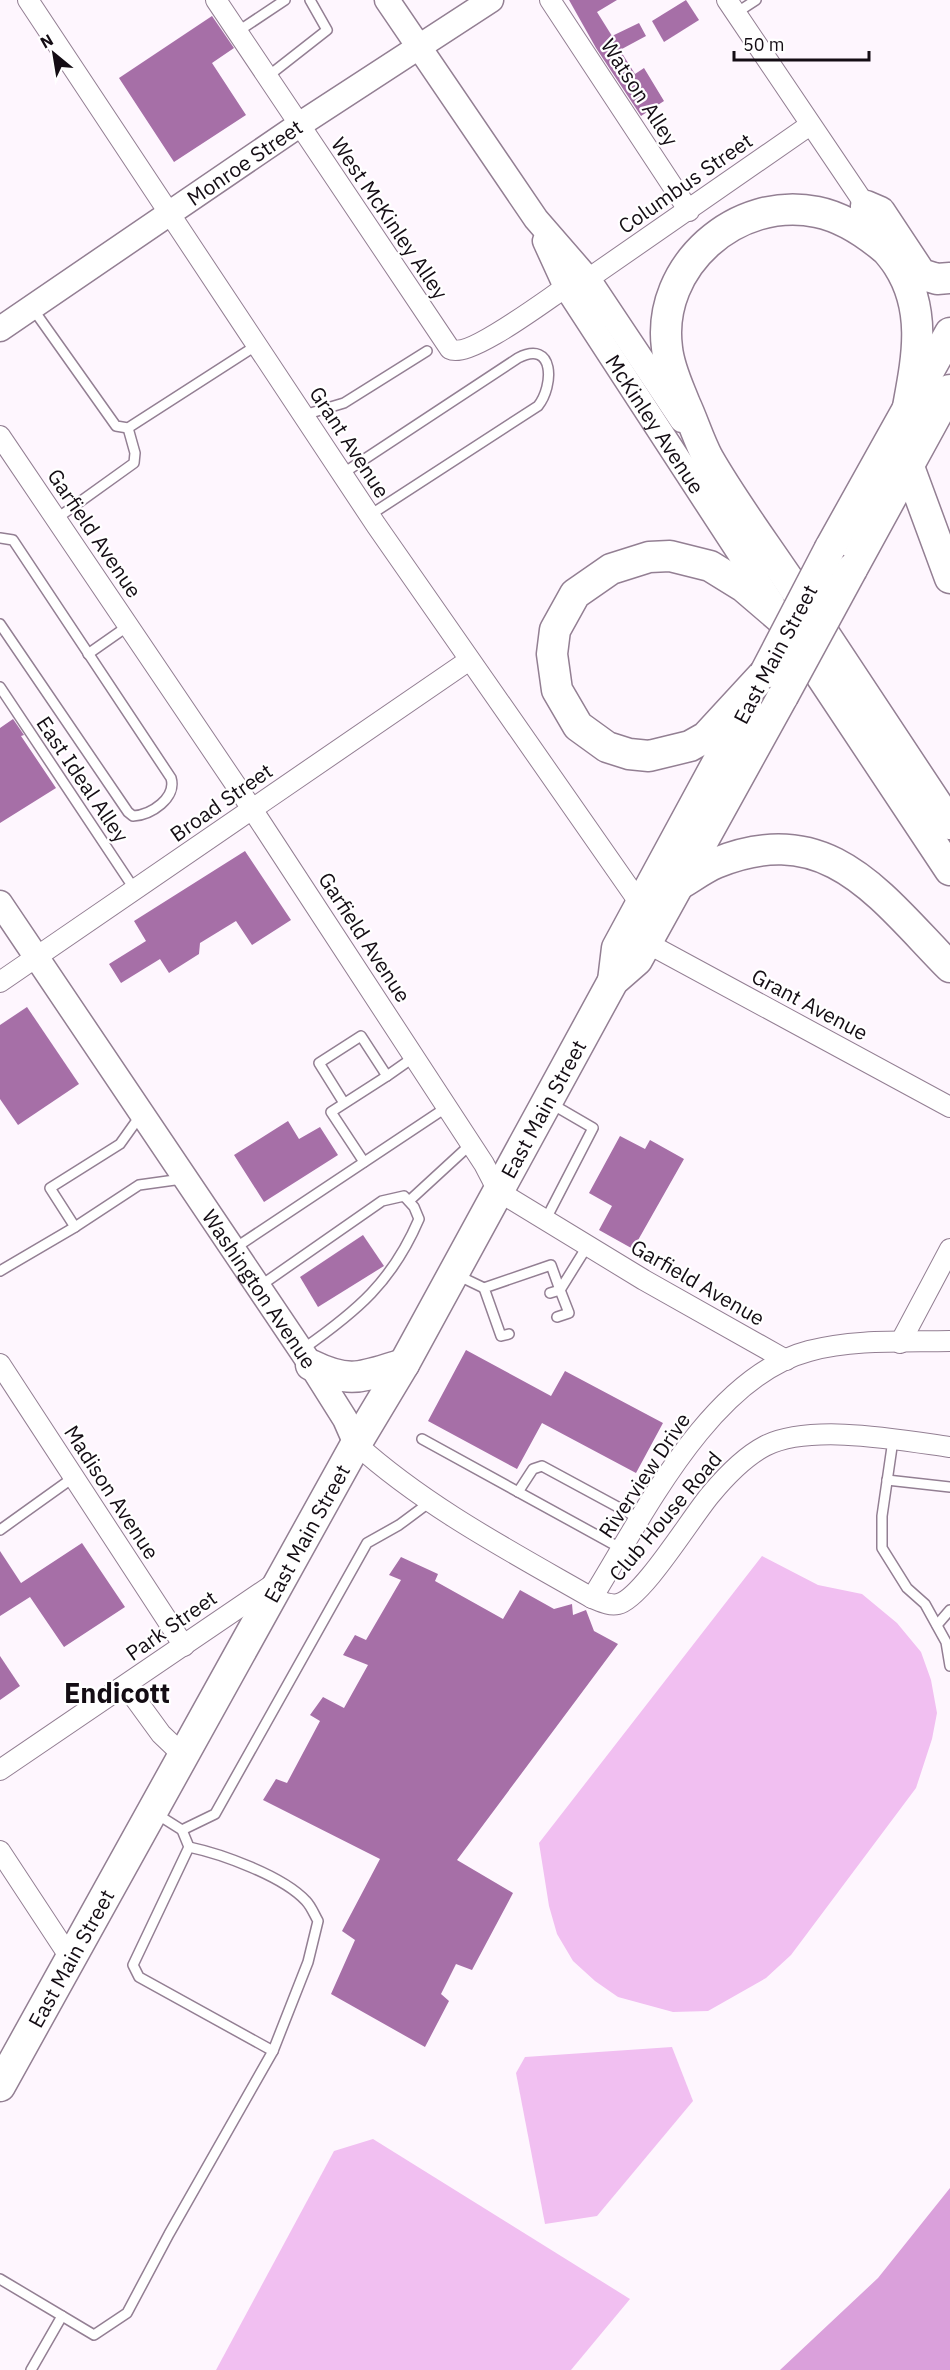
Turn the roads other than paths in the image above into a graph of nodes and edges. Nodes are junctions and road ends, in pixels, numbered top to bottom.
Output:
1 (28, 0) edge
2 (216, 0) edge
3 (285, 0) edge
4 (310, 0) edge
5 (387, 0) edge
6 (491, 0) edge
7 (550, 0) edge
8 (756, 0) edge
9 (732, 7) edge
10 (237, 32) junction
11 (419, 47) junction
12 (267, 77) junction
13 (299, 125) junction
14 (810, 125) junction
15 (866, 206) junction
16 (689, 211) junction
17 (171, 215) junction
18 (884, 248) junction
19 (950, 278) edge
20 (577, 283) junction
21 (32, 308) junction
22 (0, 329) edge
23 (950, 333) edge
24 (257, 345) junction
25 (427, 351) dead end
26 (950, 390) edge
27 (908, 407) junction
28 (304, 416) junction
29 (128, 428) junction
30 (0, 436) edge
31 (708, 457) junction
32 (909, 467) junction
33 (342, 474) junction
34 (369, 515) junction
35 (56, 519) junction
36 (0, 538) edge
37 (950, 578) edge
38 (786, 623) junction
39 (0, 624) edge
40 (128, 626) junction
41 (88, 654) junction
42 (468, 661) junction
43 (765, 673) junction
44 (0, 687) edge
45 (252, 809) junction
46 (950, 824) edge
47 (950, 870) edge
48 (680, 884) junction
49 (136, 890) junction
50 (0, 903) edge
51 (641, 905) junction
52 (647, 943) junction
53 (37, 957) junction
54 (950, 967) edge
55 (613, 981) junction
56 (0, 982) edge
57 (414, 1057) junction
58 (387, 1076) junction
59 (547, 1101) junction
60 (344, 1103) junction
61 (447, 1107) junction
62 (950, 1107) edge
63 (141, 1114) junction
64 (471, 1144) junction
65 (364, 1162) junction
66 (186, 1179) junction
67 (498, 1191) junction
68 (409, 1201) junction
69 (546, 1220) junction
70 (75, 1227) junction
71 (588, 1245) junction
72 (950, 1249) edge
73 (233, 1250) junction
74 (0, 1272) edge
75 (454, 1273) junction
76 (258, 1287) junction
77 (484, 1288) junction
78 (560, 1290) junction
79 (550, 1293) dead end
80 (557, 1317) dead end
81 (509, 1334) dead end
82 (950, 1341) edge
83 (900, 1343) junction
84 (306, 1358) junction
85 (786, 1360) junction
86 (0, 1364) edge
87 (404, 1364) junction
88 (422, 1439) dead end
89 (893, 1440) junction
90 (356, 1444) junction
91 (950, 1447) edge
92 (74, 1477) junction
93 (887, 1480) junction
94 (950, 1487) edge
95 (518, 1492) junction
96 (431, 1502) junction
97 (640, 1520) junction
98 (0, 1530) edge
99 (622, 1549) junction
100 (280, 1580) junction
101 (591, 1598) junction
102 (950, 1610) edge
103 (937, 1624) junction
104 (184, 1646) junction
105 (950, 1666) edge
106 (126, 1686) junction
107 (184, 1756) junction
108 (0, 1770) edge
109 (153, 1812) junction
110 (182, 1830) junction
111 (189, 1847) junction
112 (0, 1851) edge
113 (71, 1959) junction
114 (273, 2051) junction
115 (0, 2086) edge
116 (0, 2279) edge
117 (62, 2316) junction
118 (31, 2370) edge

1 - 17 street, Grant Avenue
2 - 10 street, West McKinley Alley
3 - 10 lane
4 - 12 lane
5 - 11 street, McKinley Avenue
6 - 11 street, Monroe Street
7 - 16 street, Watson Alley
8 - 9 lane
9 - 14 street
10 - 12 street, West McKinley Alley
11 - 13 street, Monroe Street
11 - 20 street, McKinley Avenue
12 - 13 street, West McKinley Alley
13 - 17 street, Monroe Street
13 - 20 street, West McKinley Alley
14 - 15 street
14 - 16 street, Columbus Street
15 - 18 main road
15 - 19 main road
16 - 20 street, Columbus Street
17 - 21 street, Monroe Street
17 - 24 street, Grant Avenue
18 - 27 main road
18 - 31 main road
20 - 31 street, McKinley Avenue
20 - 38 street, McKinley Avenue
21 - 22 street, Monroe Street
21 - 29 lane
23 - 27 main road, East Main Street
24 - 28 street, Grant Avenue
24 - 29 lane
25 - 28 lane
26 - 32 main road, East Main Street
27 - 43 main road, East Main Street, bridge
28 - 33 street, Grant Avenue
29 - 35 lane
30 - 35 street, Garfield Avenue
31 - 46 main road
32 - 37 main road
32 - 48 main road, East Main Street, bridge
33 - 34 street, Grant Avenue
33 - 34 lane
34 - 42 street, Grant Avenue
35 - 40 street, Garfield Avenue
36 - 41 lane
38 - 43 main road
38 - 47 main road
39 - 41 lane
40 - 41 lane
40 - 45 street, Garfield Avenue
42 - 45 street, Broad Street
42 - 51 street, Grant Avenue
43 - 51 main road, East Main Street
44 - 49 lane, East Ideal Alley
45 - 49 street, Broad Street
45 - 57 street, Garfield Avenue
48 - 52 main road, East Main Street
48 - 54 main road
49 - 53 street, Broad Street
50 - 53 street, Washington Avenue
51 - 55 main road, East Main Street
52 - 55 main road, East Main Street
52 - 62 street, Grant Avenue
53 - 56 street, Broad Street
53 - 63 street, Washington Avenue
55 - 59 main road, East Main Street
57 - 58 lane
57 - 61 street, Garfield Avenue
58 - 60 lane
58 - 60 lane
59 - 67 main road, East Main Street
59 - 69 lane
60 - 65 lane
61 - 64 street, Garfield Avenue
61 - 65 lane
63 - 66 street, Washington Avenue
63 - 70 lane
64 - 67 street, Garfield Avenue
64 - 68 lane
65 - 73 lane
66 - 70 lane
66 - 73 street, Washington Avenue
67 - 69 street, Garfield Avenue
67 - 75 main road, East Main Street
68 - 76 lane
68 - 84 lane
69 - 71 street, Garfield Avenue
70 - 74 lane
71 - 78 lane
71 - 85 street, Garfield Avenue
72 - 83 street
73 - 76 street, Washington Avenue
75 - 77 lane
75 - 87 main road, East Main Street
76 - 84 street, Washington Avenue
77 - 78 lane
77 - 81 lane
78 - 79 lane
78 - 80 lane
82 - 83 street, Riverview Drive
83 - 85 street, Riverview Drive
84 - 87 main road
84 - 90 street, Washington Avenue
85 - 97 street, Riverview Drive
86 - 92 street, Madison Avenue
87 - 90 main road, East Main Street
88 - 95 lane
89 - 91 street, Club House Road
89 - 93 lane
89 - 101 street, Club House Road
90 - 96 street, Washington Avenue
90 - 100 main road, East Main Street
92 - 98 lane
92 - 104 street, Madison Avenue
93 - 94 lane
93 - 103 lane
95 - 97 lane
95 - 99 lane
96 - 101 street, Washington Avenue
96 - 110 lane
97 - 99 street, Riverview Drive
99 - 101 street, Riverview Drive
100 - 104 street, Park Street
100 - 107 main road, East Main Street
102 - 103 lane
103 - 105 lane
104 - 106 street, Park Street
106 - 107 street
106 - 108 street, Park Street
107 - 109 main road, East Main Street
109 - 110 lane
109 - 113 main road, East Main Street
110 - 111 lane
111 - 114 lane
111 - 114 lane
112 - 113 street
113 - 115 main road, East Main Street
114 - 117 lane
116 - 117 lane
117 - 118 lane

